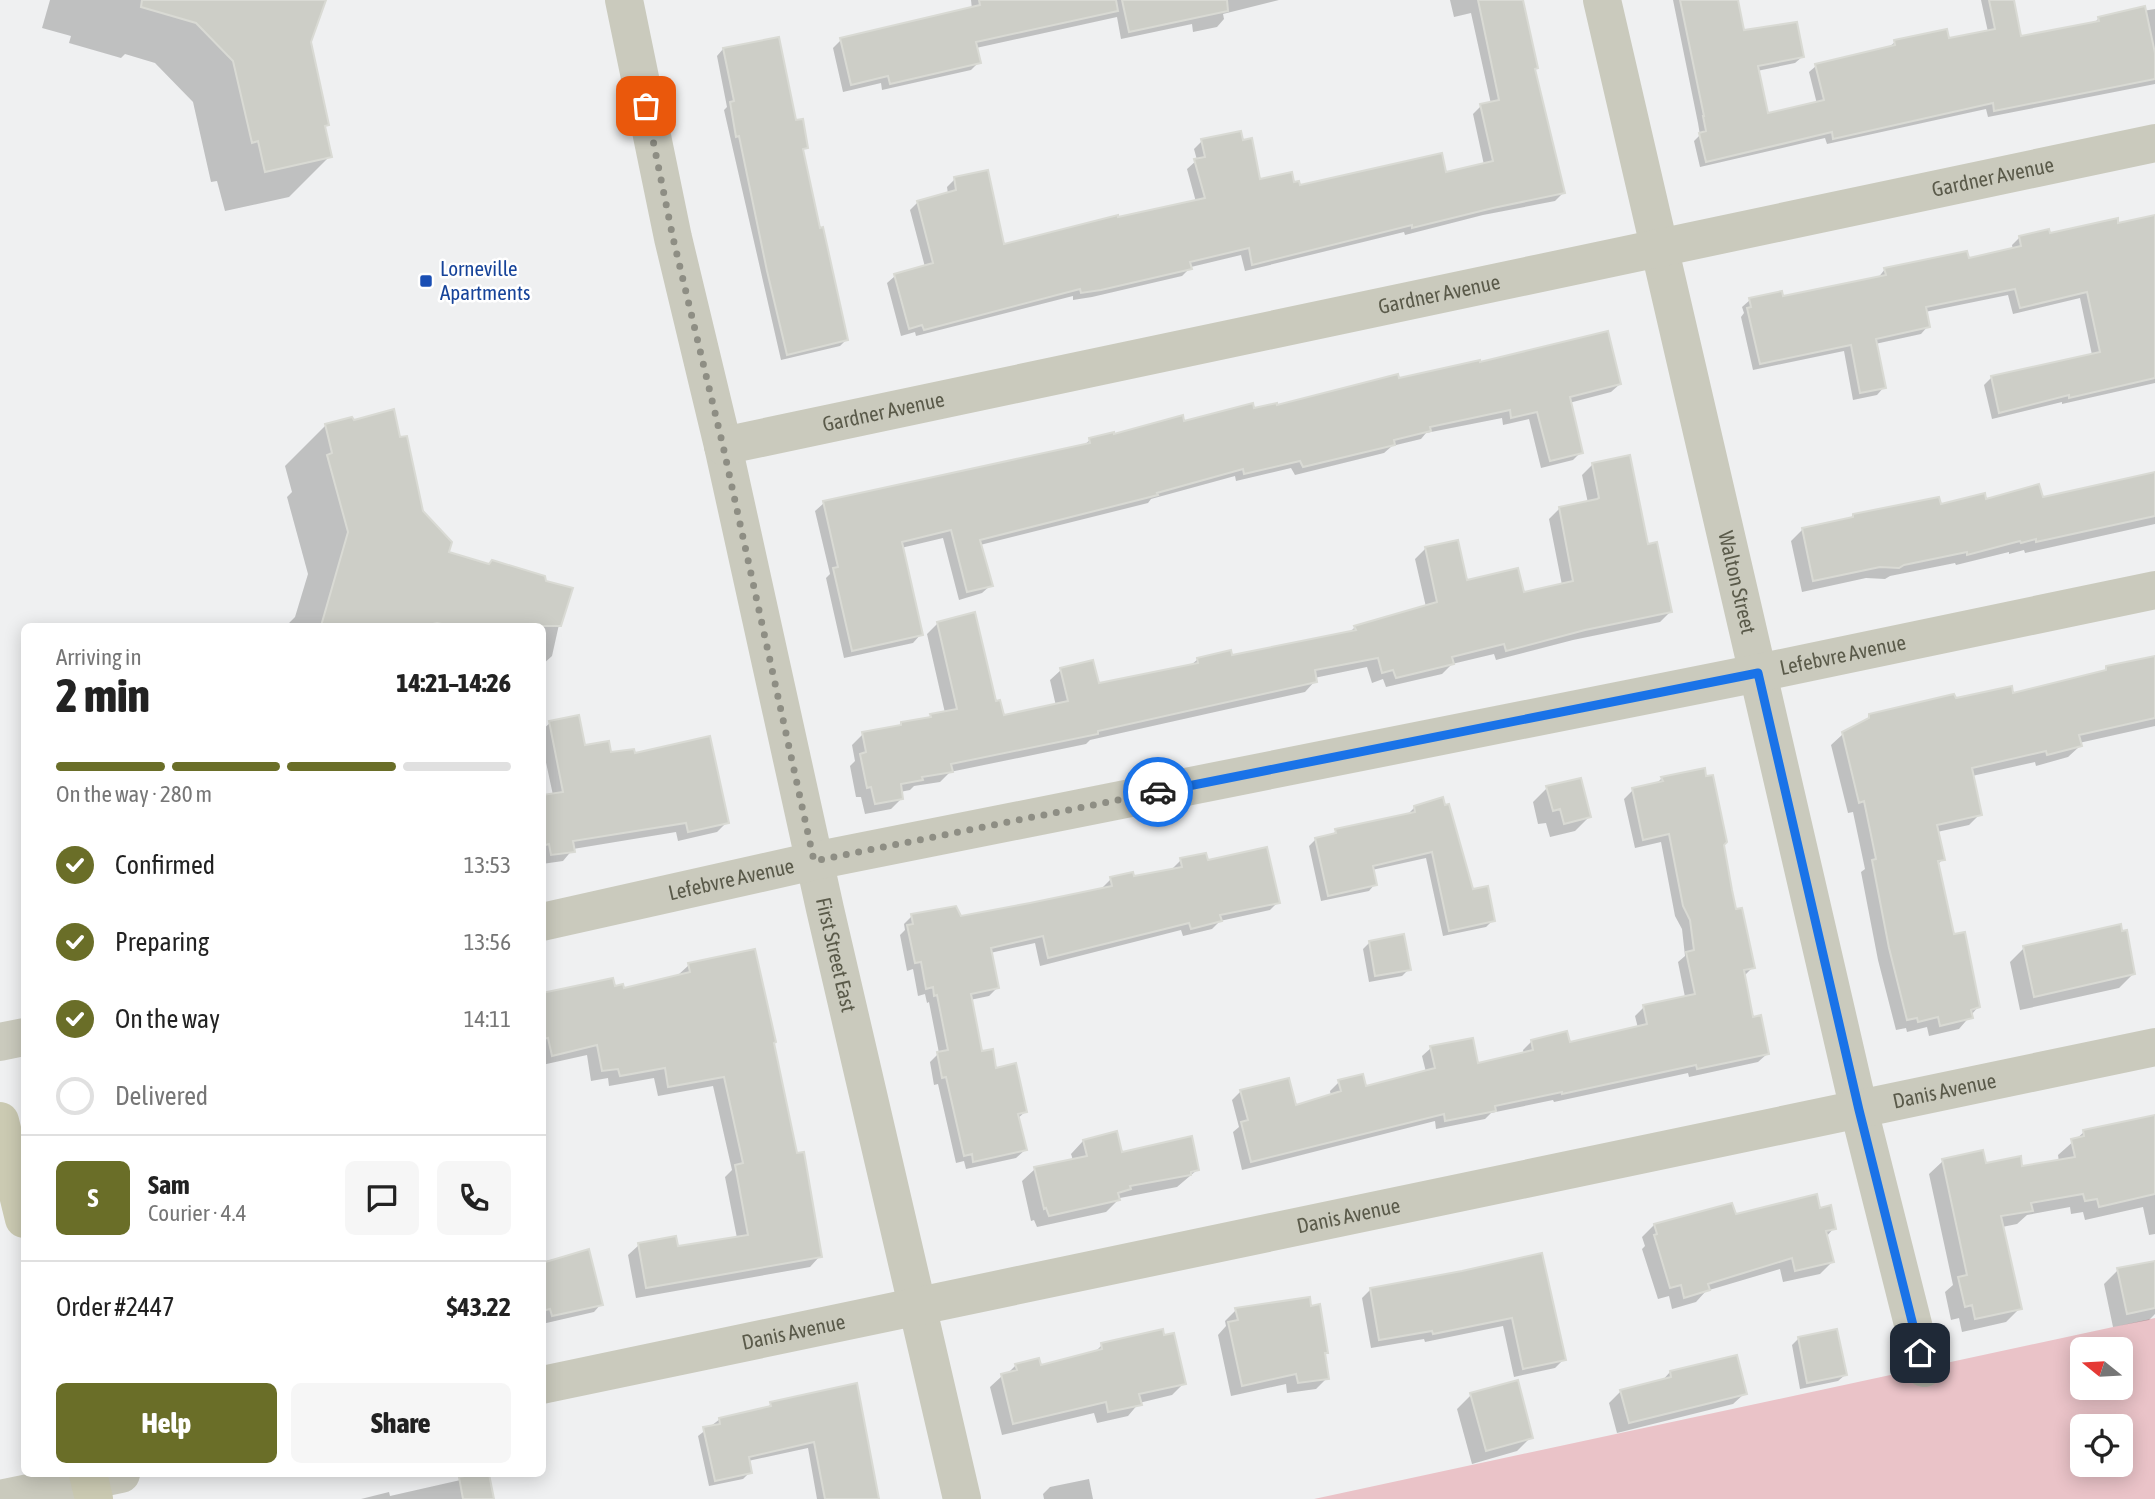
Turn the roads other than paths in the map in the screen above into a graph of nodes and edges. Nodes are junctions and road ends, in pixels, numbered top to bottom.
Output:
1 (624, 0) edge
2 (1602, 0) edge
3 (2155, 143) edge
4 (1661, 248) junction
5 (723, 446) junction
6 (2155, 590) edge
7 (1758, 673) junction
8 (814, 861) junction
9 (546, 921) edge
10 (21, 1038) edge
11 (0, 1042) edge
12 (2155, 1047) edge
13 (1859, 1110) junction
14 (0, 1121) edge
15 (21, 1207) edge
16 (917, 1306) junction
17 (1924, 1368) dead end
18 (546, 1384) edge
19 (98, 1482) edge
20 (0, 1499) edge
21 (962, 1499) edge

1 - 5 street, First Street East
2 - 4 street, Walton Street
3 - 4 street, Gardner Avenue
4 - 5 street, Gardner Avenue
4 - 7 street, Walton Street
5 - 8 street, First Street East
6 - 7 street, Lefebvre Avenue
7 - 8 street, Lefebvre Avenue
7 - 13 street, Walton Street
8 - 9 street, Lefebvre Avenue
8 - 16 street, First Street East
10 - 11 street
12 - 13 street, Danis Avenue
13 - 16 street, Danis Avenue
13 - 17 street, Walton Street
14 - 15 main road
16 - 18 street, Danis Avenue
16 - 21 street, First Street East
19 - 20 street

